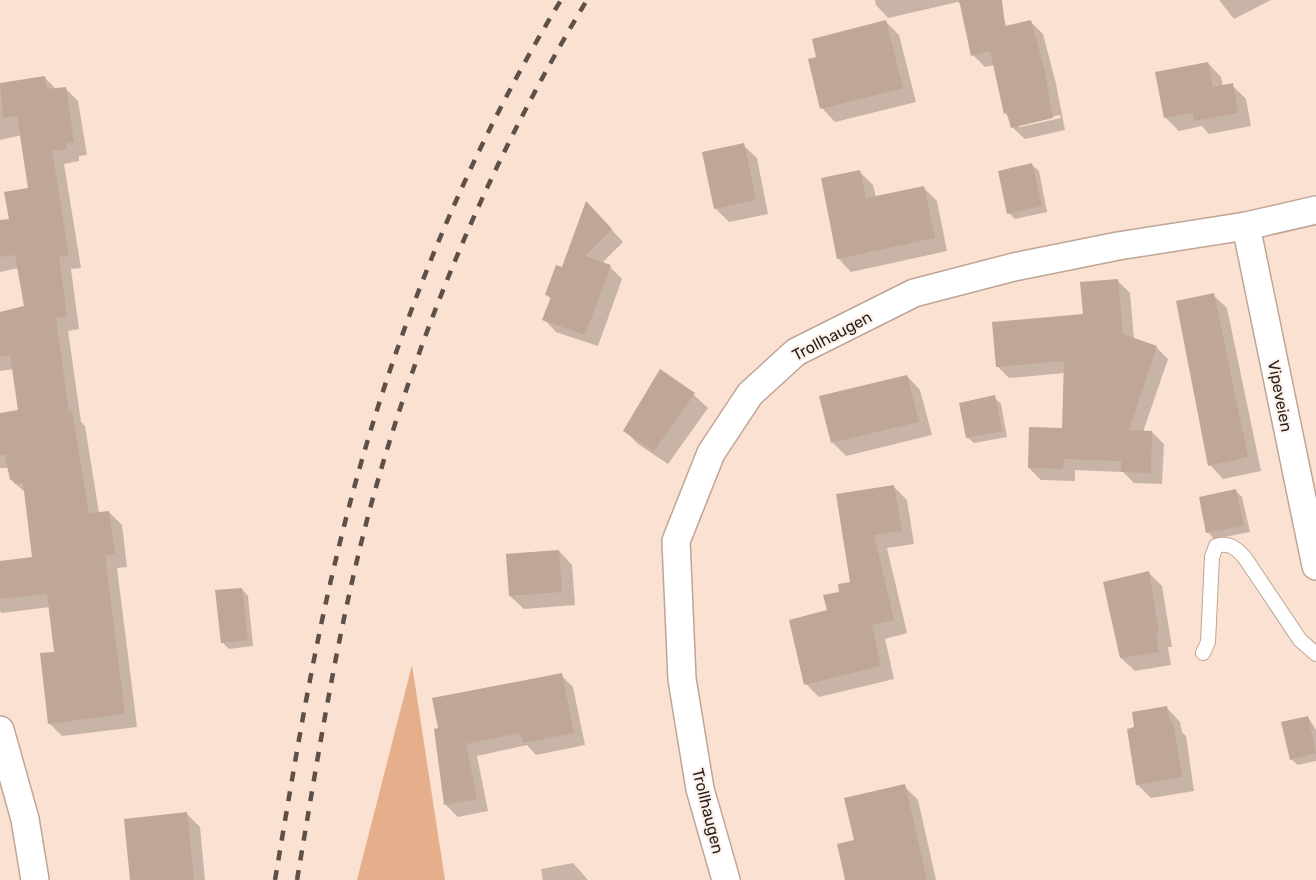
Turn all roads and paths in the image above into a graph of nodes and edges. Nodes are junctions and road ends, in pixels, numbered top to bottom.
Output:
1 (1316, 210) edge
2 (1246, 226) junction
3 (1316, 566) edge
4 (1203, 652) dead end
5 (1316, 654) edge
6 (0, 730) edge
7 (35, 880) edge
8 (726, 880) edge

1 - 2 street, Trollhaugen
2 - 3 street, Vipeveien
2 - 8 street, Trollhaugen
4 - 5 lane
6 - 7 street

